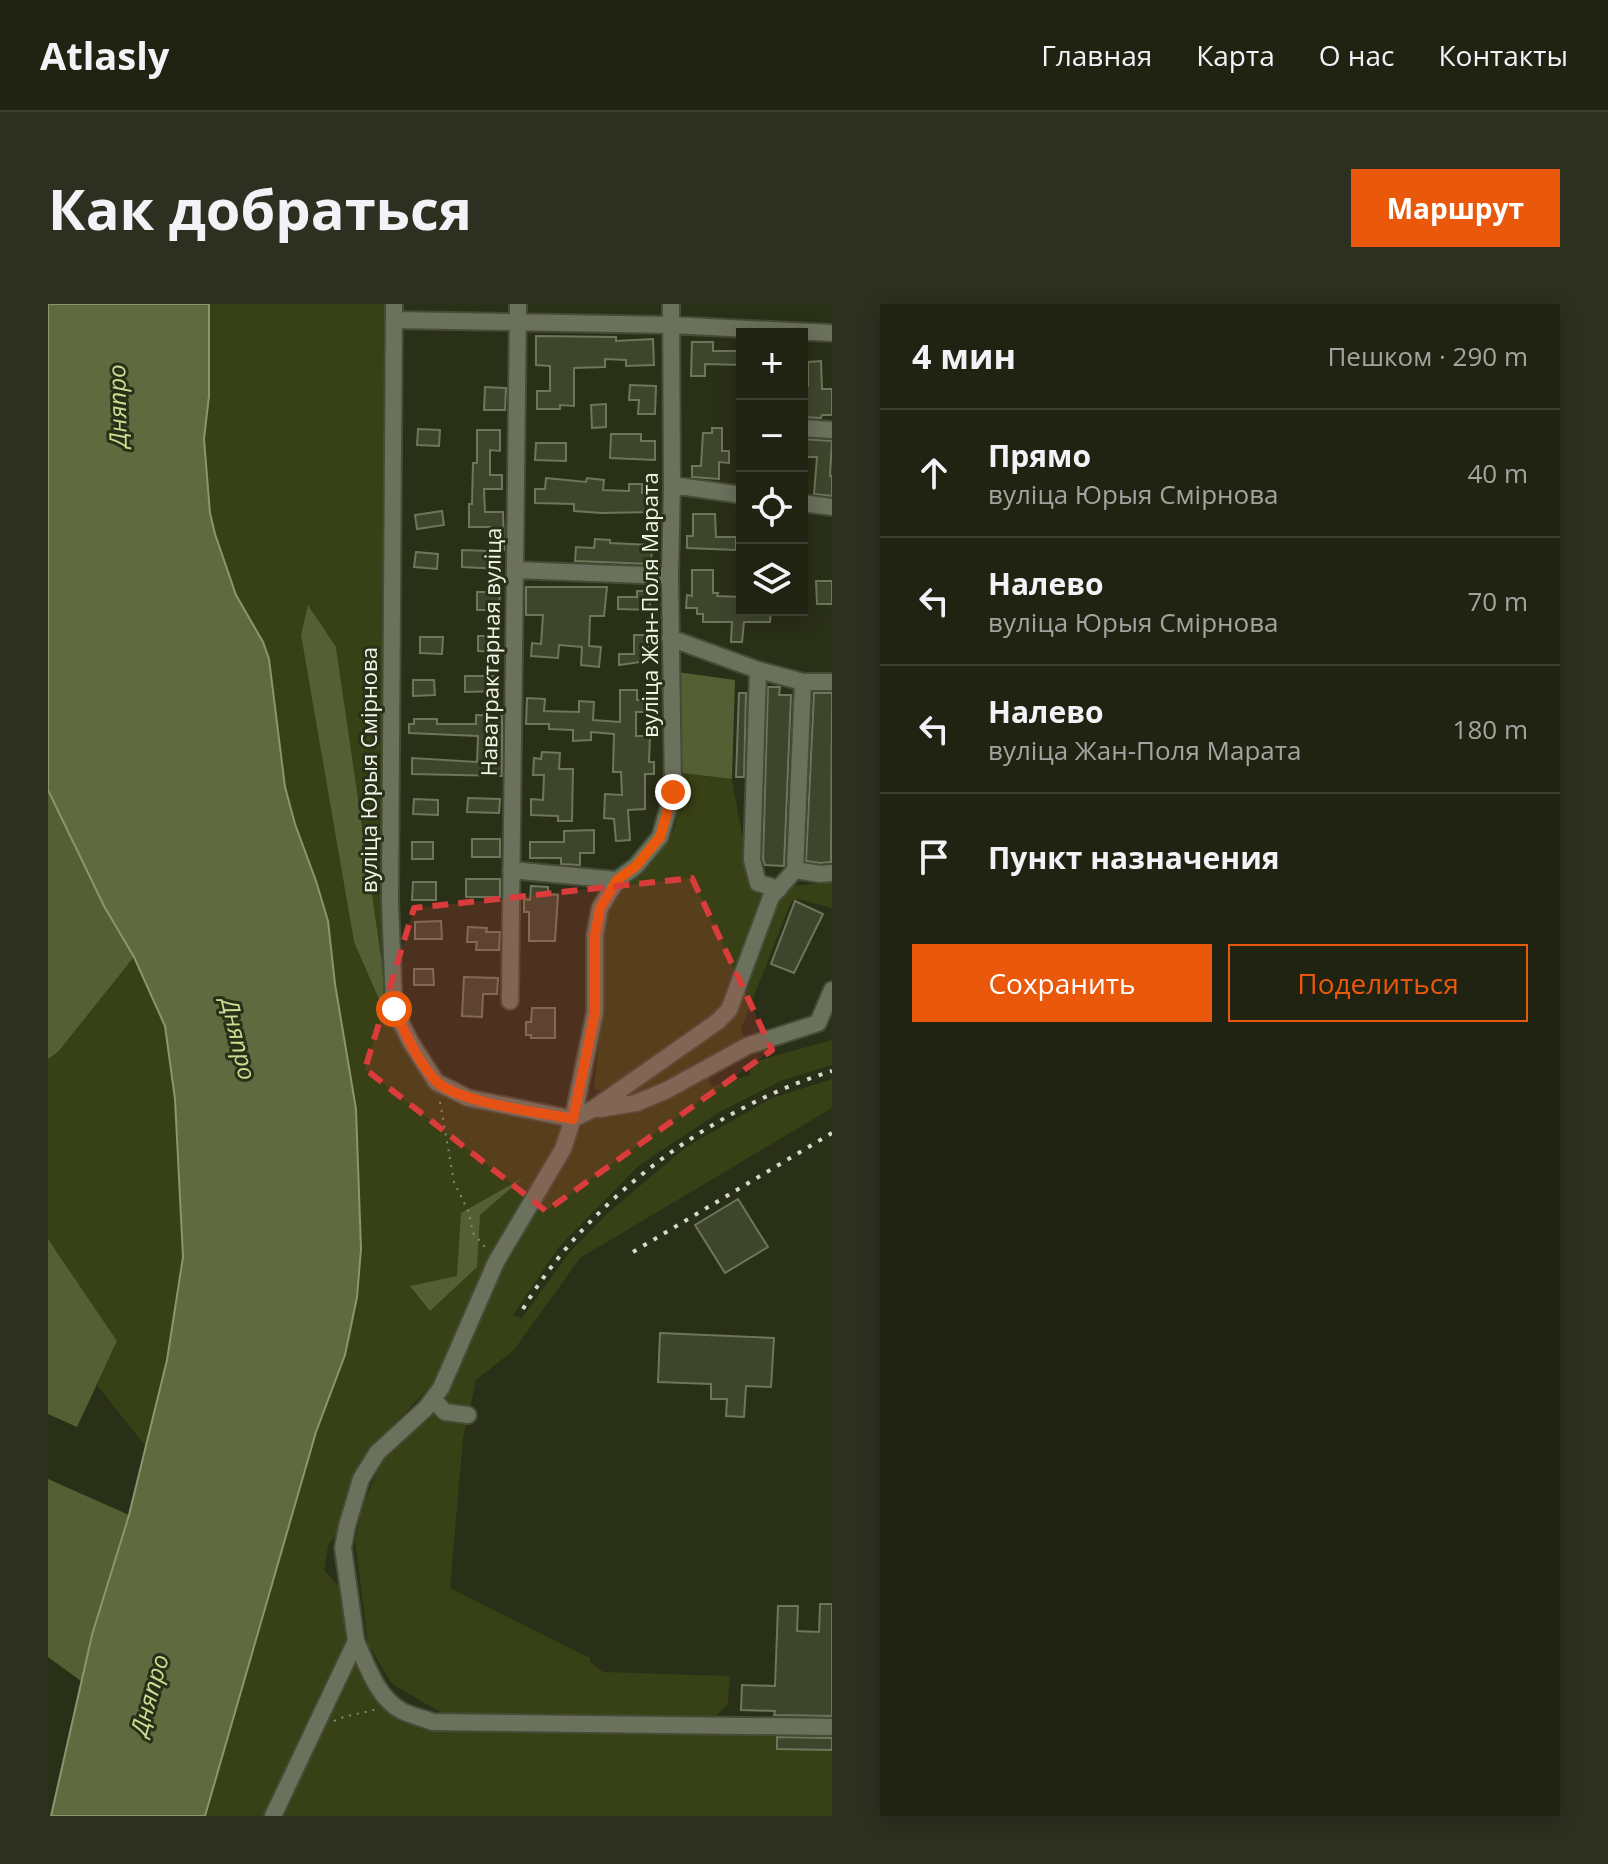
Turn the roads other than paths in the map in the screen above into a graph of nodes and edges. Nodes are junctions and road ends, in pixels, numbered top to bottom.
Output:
1 (671, 304) edge
2 (394, 312) edge
3 (518, 312) edge
4 (670, 325) junction
5 (832, 333) edge
6 (808, 428) edge
7 (832, 430) edge
8 (672, 485) junction
9 (736, 494) edge
10 (808, 504) edge
11 (832, 507) edge
12 (515, 570) junction
13 (670, 576) junction
14 (670, 638) junction
15 (758, 670) junction
16 (803, 682) junction
17 (832, 682) edge
18 (511, 870) junction
19 (795, 870) junction
20 (832, 873) edge
21 (617, 880) junction
22 (779, 889) junction
23 (832, 990) edge
24 (510, 1001) dead end
25 (593, 1109) junction
26 (573, 1119) junction
27 (433, 1399) junction
28 (468, 1415) dead end
29 (356, 1641) junction
30 (832, 1727) edge
31 (273, 1816) edge

1 - 4 street, вуліца Жан-Поля Марата
2 - 3 street
2 - 26 street, вуліца Юрыя Смірнова
3 - 4 street
3 - 12 street, Наватрактарная вуліца
4 - 5 street
4 - 8 street, вуліца Жан-Поля Марата
6 - 7 street
8 - 9 street
8 - 13 street, вуліца Жан-Поля Марата
10 - 11 street
12 - 13 street
12 - 18 street, Наватрактарная вуліца
13 - 14 street, вуліца Жан-Поля Марата
14 - 15 street
14 - 21 street, вуліца Жан-Поля Марата
15 - 16 street
15 - 22 street
16 - 17 street
16 - 19 street
18 - 21 street
18 - 24 street, Наватрактарная вуліца
19 - 20 street
19 - 22 street
21 - 26 street, вуліца Жан-Поля Марата
22 - 25 street
23 - 25 street
25 - 26 street
26 - 27 street, вуліца Жан-Поля Марата
27 - 28 street
27 - 29 street, вуліца Жан-Поля Марата
29 - 30 street, вуліца Жан-Поля Марата
29 - 31 street

